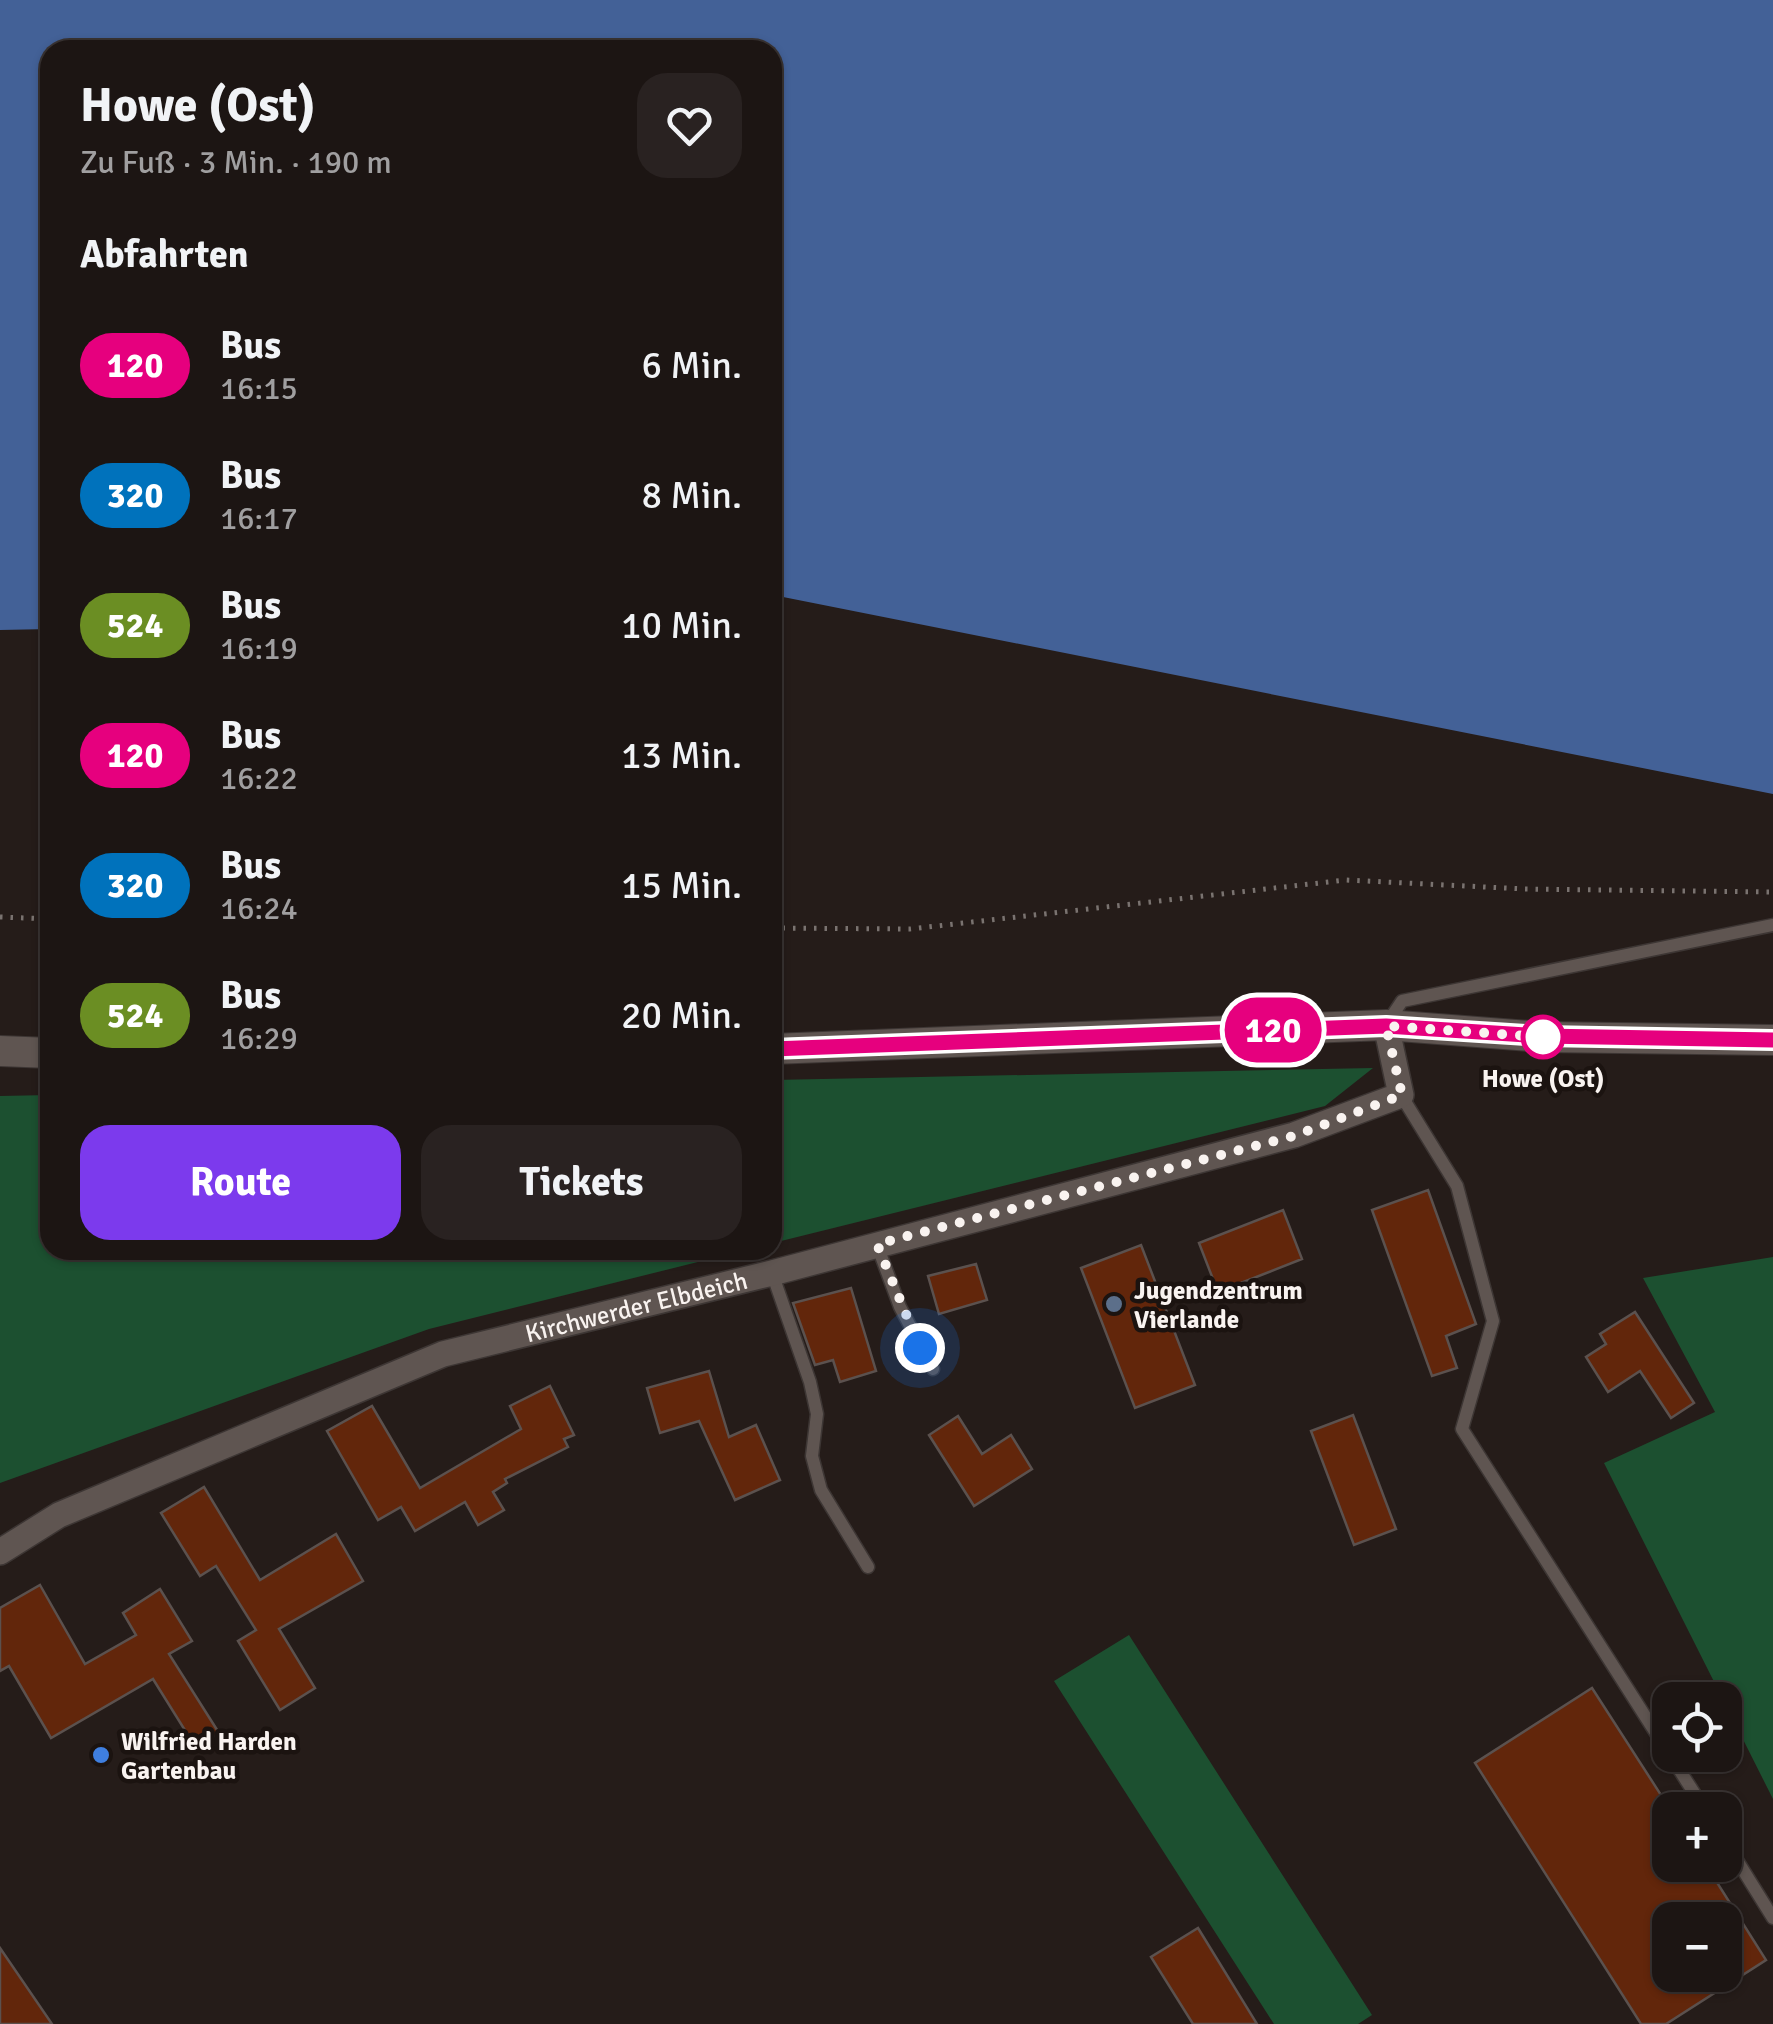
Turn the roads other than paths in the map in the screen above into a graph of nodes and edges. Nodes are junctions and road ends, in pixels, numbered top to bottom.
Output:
1 (1773, 925) edge
2 (1386, 1026) junction
3 (1773, 1040) edge
4 (782, 1049) edge
5 (0, 1051) edge
6 (40, 1052) edge
7 (1402, 1095) junction
8 (877, 1244) junction
9 (772, 1272) junction
10 (933, 1369) dead end
11 (0, 1552) edge
12 (868, 1567) dead end
13 (1694, 1792) edge
14 (1742, 1868) edge
15 (1773, 1918) edge

1 - 2 lane
2 - 3 street
2 - 4 street
2 - 7 street
5 - 6 street
7 - 8 street, Kirchwerder Elbdeich
7 - 13 lane
8 - 9 street, Kirchwerder Elbdeich
8 - 10 lane
9 - 11 street, Kirchwerder Elbdeich
9 - 12 lane
14 - 15 lane

